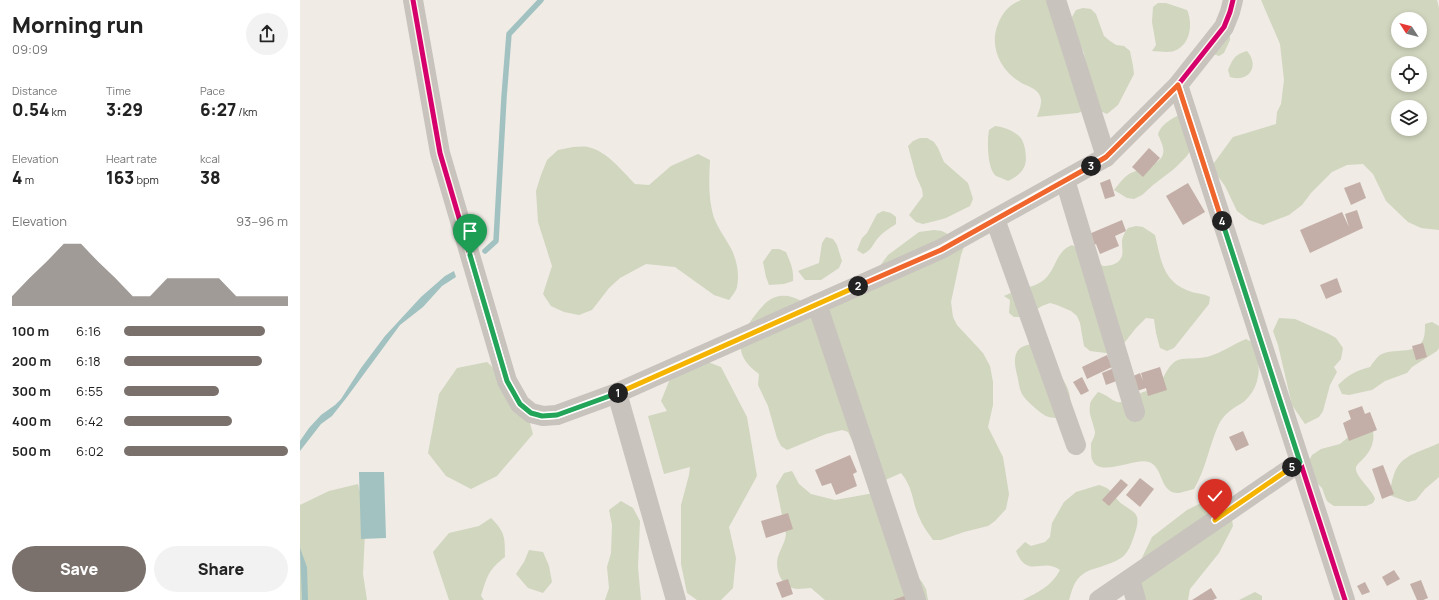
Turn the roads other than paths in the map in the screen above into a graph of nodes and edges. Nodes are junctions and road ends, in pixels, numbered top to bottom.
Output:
1 (413, 0) edge
2 (1056, 0) edge
3 (1233, 0) edge
4 (1178, 85) junction
5 (1106, 157) junction
6 (1065, 180) junction
7 (995, 219) junction
8 (817, 304) junction
9 (618, 394) junction
10 (1135, 412) dead end
11 (1076, 445) dead end
12 (1300, 462) junction
13 (1130, 579) junction
14 (676, 600) edge
15 (916, 600) edge
16 (1099, 600) edge
17 (1136, 600) edge
18 (1345, 600) edge

1 - 9 street
2 - 5 street
3 - 4 street
4 - 5 street
4 - 12 street
5 - 6 street
6 - 7 street
6 - 10 street
7 - 8 street
7 - 11 street
8 - 9 street
8 - 15 street
9 - 14 street
12 - 13 street
12 - 18 street
13 - 16 street
13 - 17 street

